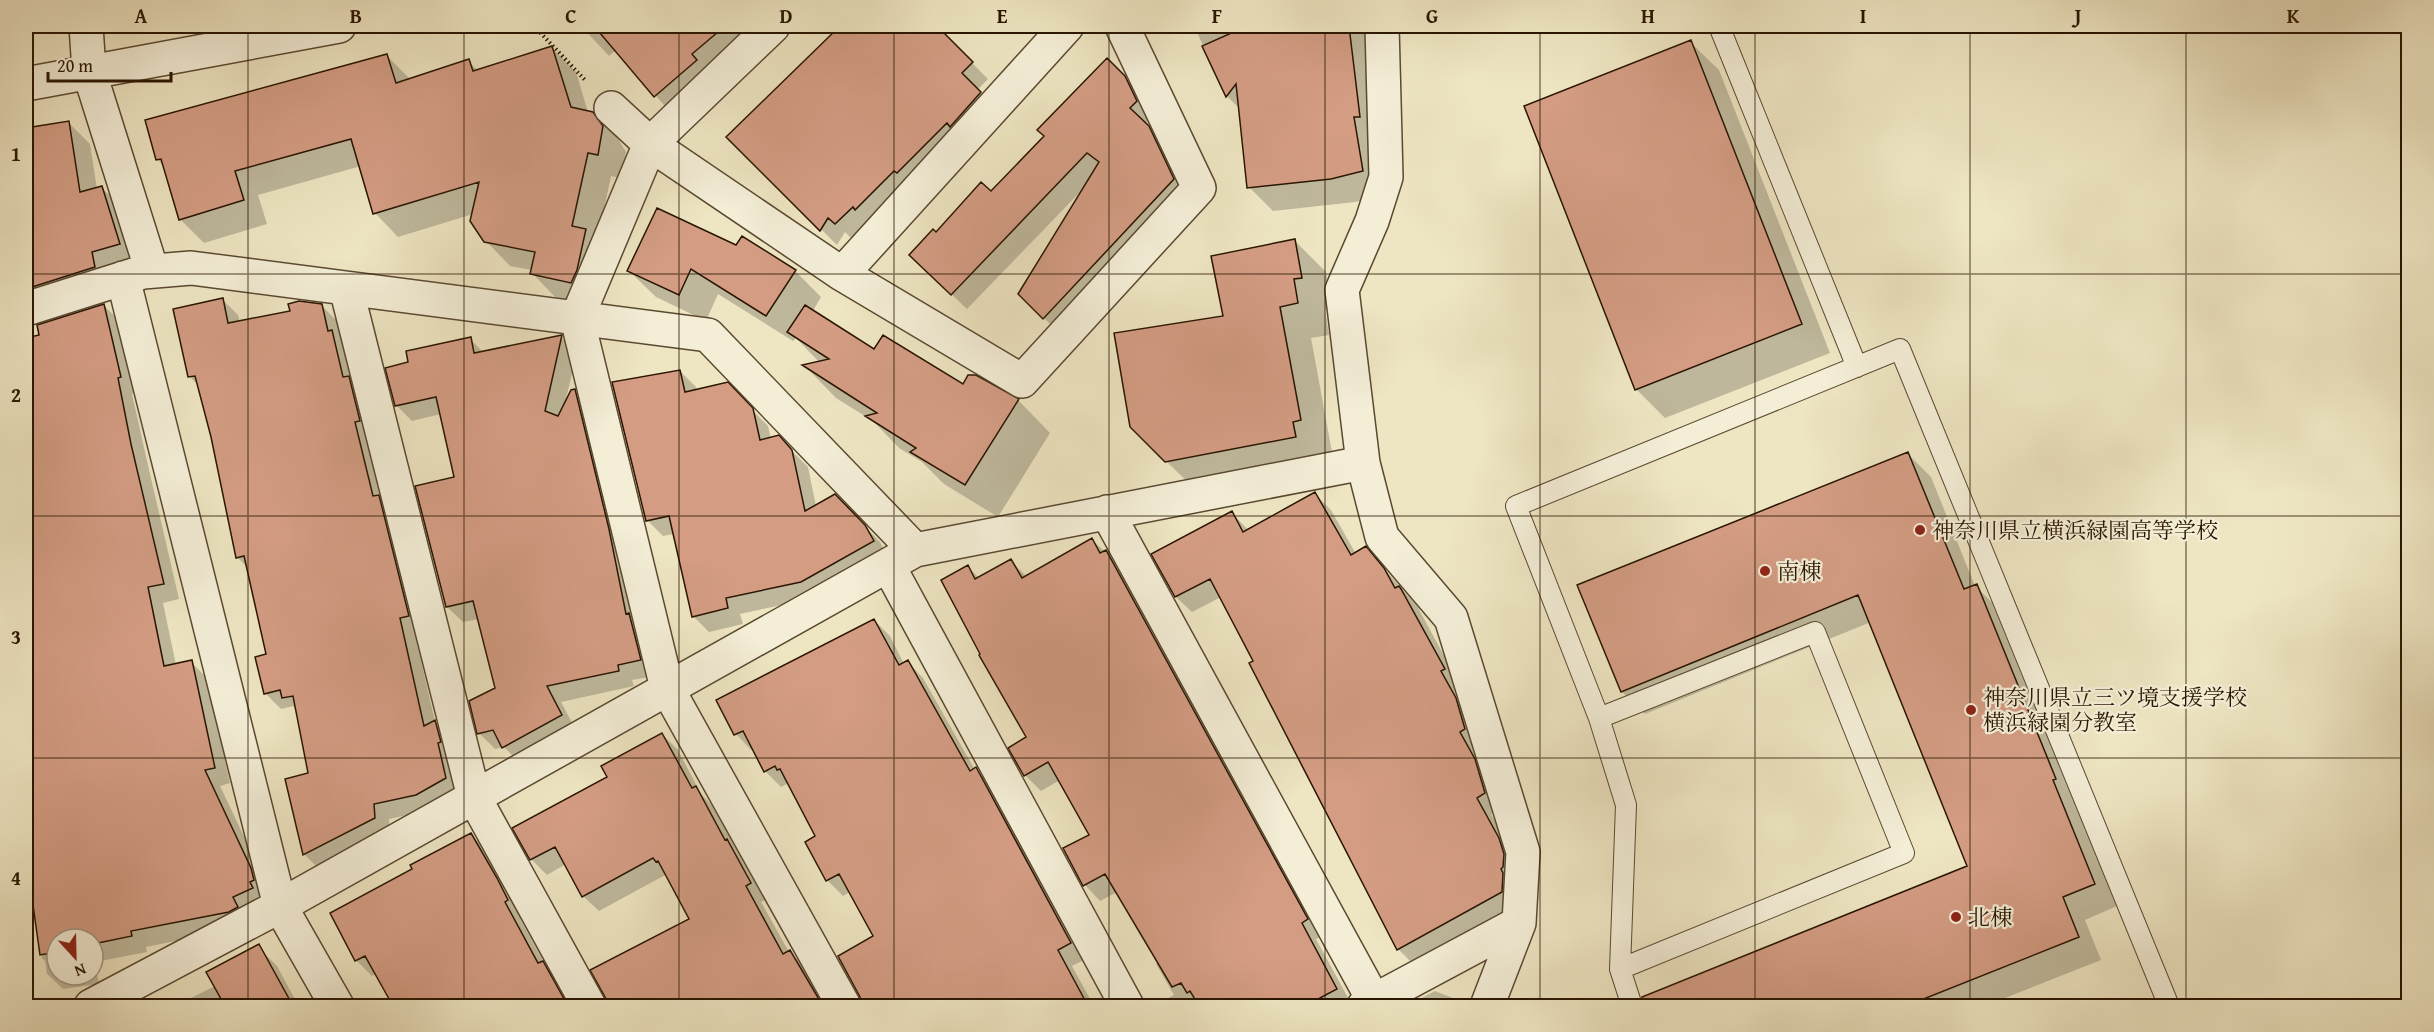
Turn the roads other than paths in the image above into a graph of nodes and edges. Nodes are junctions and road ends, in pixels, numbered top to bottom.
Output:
1 (86, 26) edge
2 (339, 26) edge
3 (773, 26) edge
4 (1067, 26) edge
5 (1122, 26) edge
6 (1382, 26) edge
7 (1719, 26) edge
8 (90, 71) junction
9 (26, 84) edge
10 (610, 108) road end
11 (650, 144) junction
12 (138, 274) junction
13 (842, 274) junction
14 (346, 288) junction
15 (26, 309) edge
16 (577, 318) junction
17 (1857, 367) junction
18 (1363, 463) junction
19 (1107, 512) junction
20 (901, 558) junction
21 (667, 688) junction
22 (1599, 718) junction
23 (474, 797) junction
24 (280, 906) junction
25 (1519, 923) junction
26 (1620, 969) junction
27 (1369, 1004) edge
28 (91, 1006) edge
29 (337, 1006) edge
30 (589, 1006) edge
31 (844, 1006) edge
32 (1127, 1006) edge
33 (1488, 1006) edge
34 (1632, 1006) edge
35 (2169, 1006) edge

1 - 8 street
2 - 8 street
3 - 11 street
4 - 13 street
5 - 13 street
6 - 18 street
7 - 17 lane
8 - 9 street
8 - 12 street
10 - 11 street
11 - 13 street
11 - 16 street
12 - 14 street
12 - 15 street
12 - 24 street
14 - 16 street
14 - 23 street
16 - 20 street
16 - 21 street
17 - 22 lane
17 - 35 lane
18 - 19 street
18 - 25 street
19 - 20 street
19 - 27 street
20 - 21 street
20 - 32 street
21 - 23 street
21 - 31 street
22 - 26 lane
22 - 26 lane
23 - 24 street
23 - 30 street
24 - 28 street
24 - 29 street
25 - 27 street
25 - 33 street
26 - 34 lane

